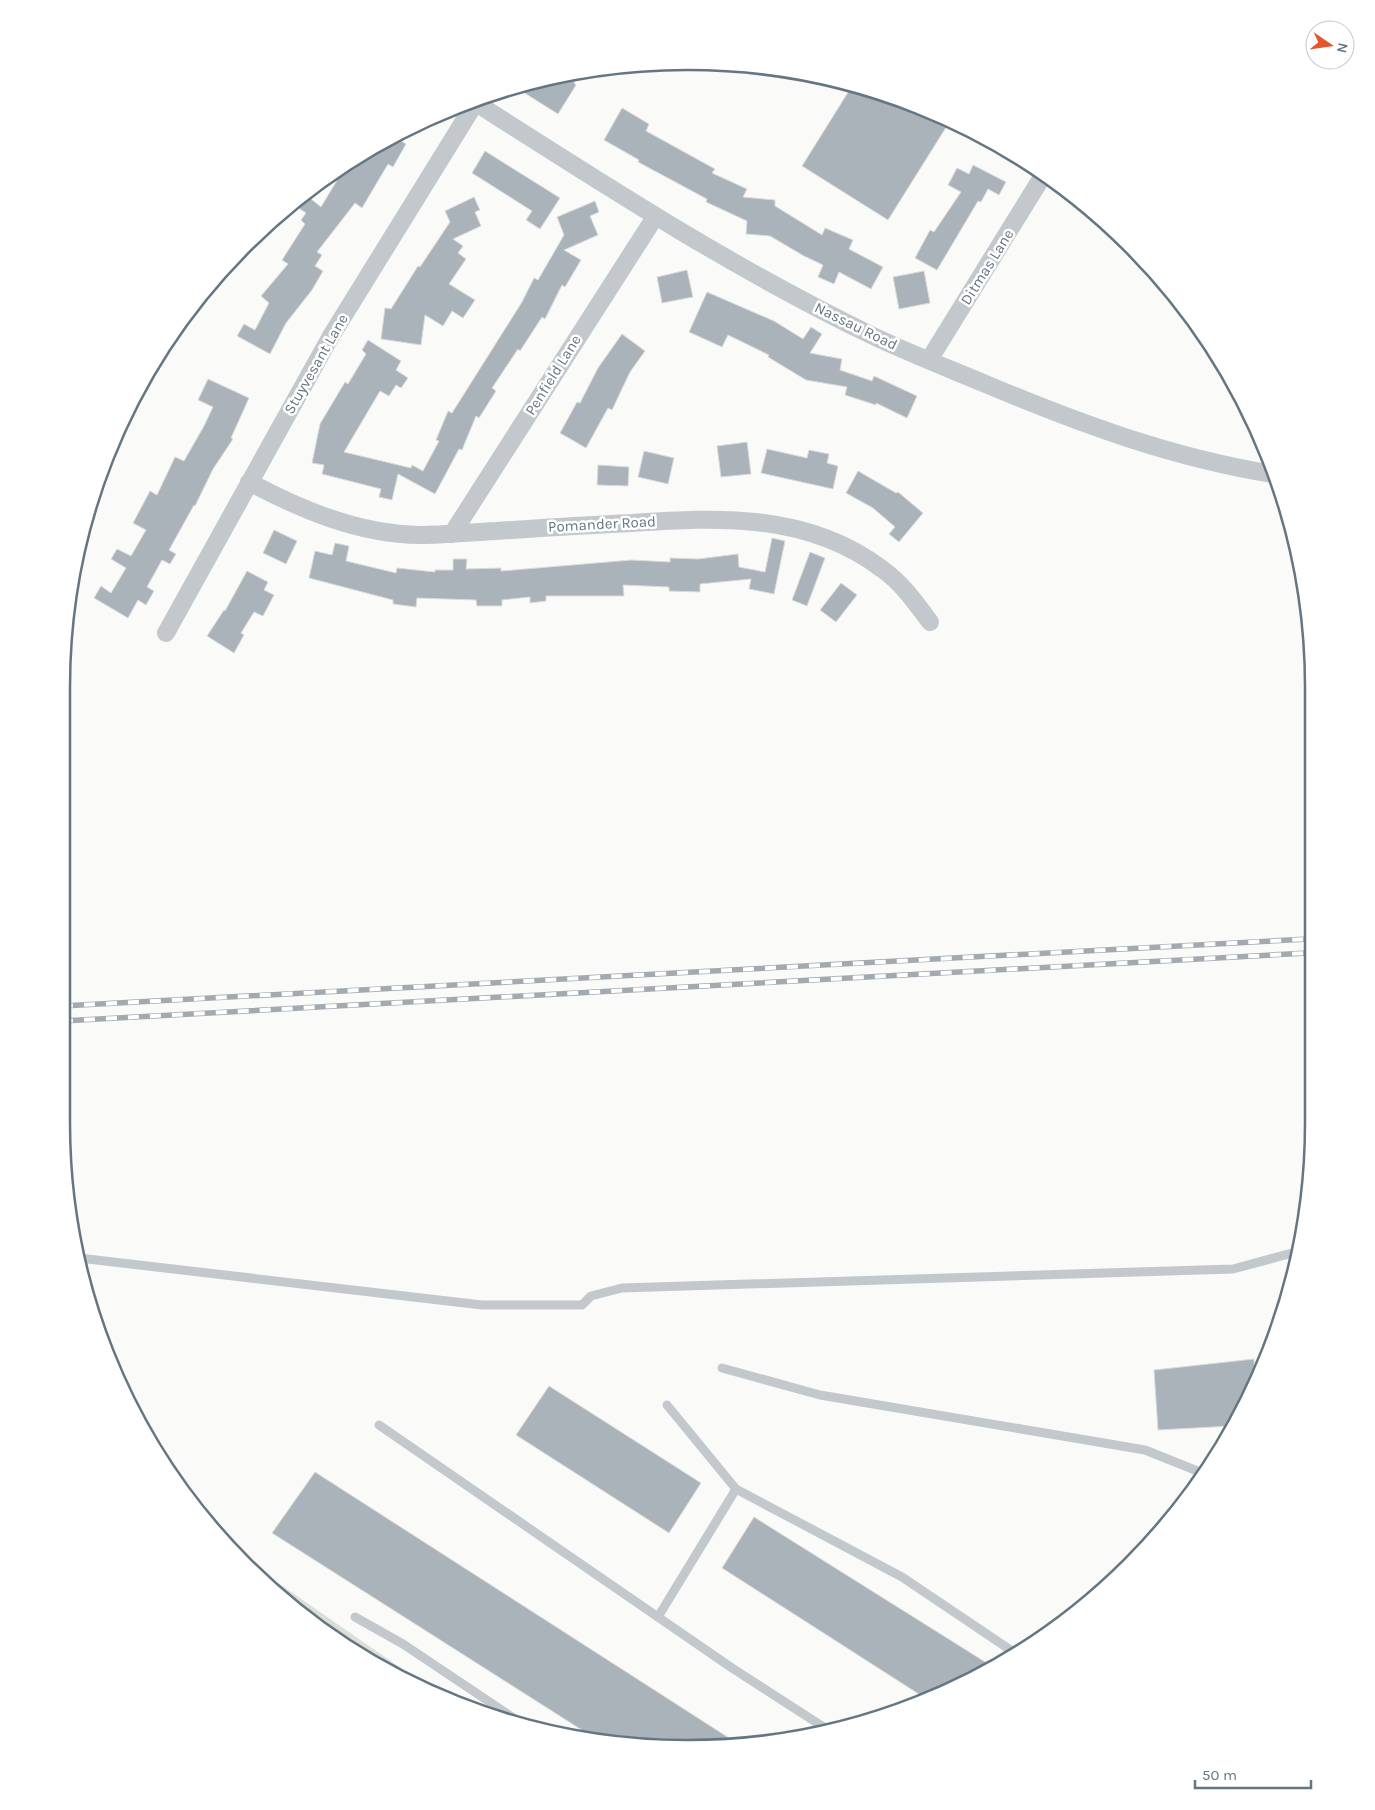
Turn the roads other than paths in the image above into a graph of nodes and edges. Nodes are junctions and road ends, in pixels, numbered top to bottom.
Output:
1 (482, 106) edge
2 (469, 110) edge
3 (1040, 181) edge
4 (656, 217) junction
5 (929, 360) junction
6 (1266, 473) edge
7 (249, 482) junction
8 (452, 534) junction
9 (930, 622) dead end
10 (166, 633) dead end
11 (1291, 1253) edge
12 (86, 1259) edge
13 (722, 1368) dead end
14 (667, 1406) dead end
15 (379, 1425) dead end
16 (1197, 1471) edge
17 (736, 1489) junction
18 (355, 1617) dead end
19 (658, 1617) junction
20 (1009, 1649) edge
21 (504, 1712) edge
22 (821, 1725) edge

1 - 4 street, Nassau Road
2 - 7 street, Stuyvesant Lane
3 - 5 street, Ditmas Lane
4 - 5 street, Nassau Road
4 - 8 street, Penfield Lane
5 - 6 street, Nassau Road
7 - 8 street, Pomander Road
7 - 10 street, Stuyvesant Lane
8 - 9 street, Pomander Road
11 - 12 lane
13 - 16 lane
14 - 17 lane
15 - 19 lane
17 - 19 lane
17 - 20 lane
18 - 21 lane
19 - 22 lane

